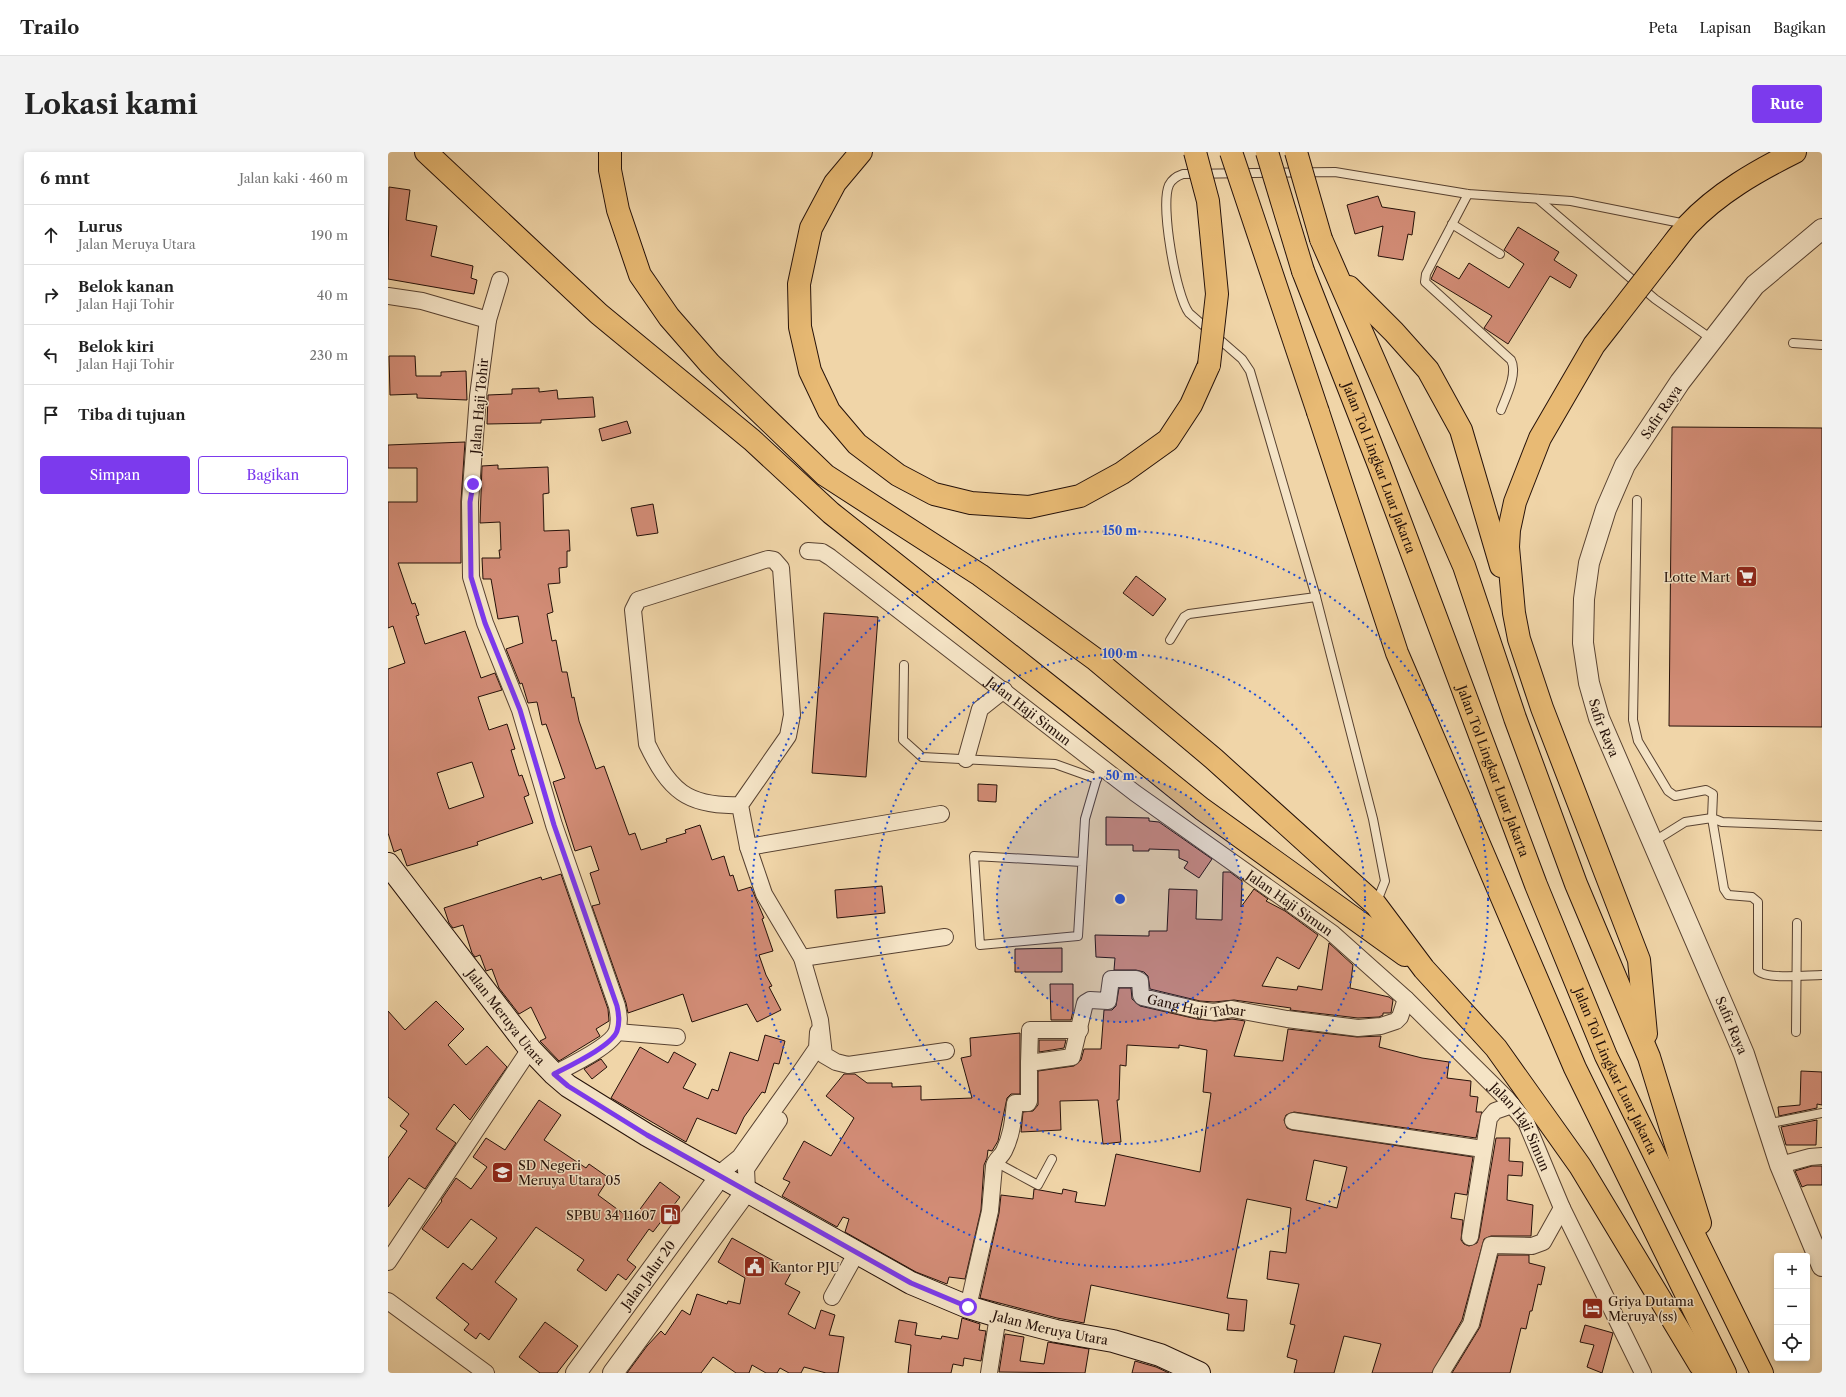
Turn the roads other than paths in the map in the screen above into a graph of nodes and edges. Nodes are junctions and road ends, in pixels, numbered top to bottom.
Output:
1 (426, 152) edge
2 (610, 152) edge
3 (861, 152) edge
4 (1195, 152) edge
5 (1231, 152) edge
6 (1267, 152) edge
7 (1296, 152) edge
8 (1795, 152) edge
9 (1468, 194) junction
10 (1538, 199) junction
11 (1452, 224) junction
12 (1688, 224) junction
13 (1822, 229) edge
14 (1500, 254) dead end
15 (1337, 274) junction
16 (500, 280) dead end
17 (388, 296) edge
18 (488, 320) junction
19 (1713, 340) junction
20 (1793, 343) dead end
21 (1822, 344) edge
22 (1501, 410) dead end
23 (1637, 500) dead end
24 (808, 550) dead end
25 (1316, 597) junction
26 (1514, 614) junction
27 (1170, 640) dead end
28 (904, 665) dead end
29 (1004, 690) junction
30 (966, 760) junction
31 (1100, 772) junction
32 (740, 805) junction
33 (941, 814) dead end
34 (1712, 818) junction
35 (1822, 826) edge
36 (1653, 842) junction
37 (748, 847) junction
38 (1082, 862) junction
39 (388, 864) edge
40 (1376, 905) junction
41 (1797, 923) dead end
42 (945, 937) dead end
43 (789, 947) dead end
44 (802, 958) junction
45 (1424, 969) junction
46 (1822, 975) edge
47 (1796, 976) junction
48 (1406, 999) junction
49 (1080, 1030) junction
50 (617, 1032) junction
51 (1796, 1032) dead end
52 (676, 1037) dead end
53 (530, 1049) junction
54 (946, 1051) dead end
55 (824, 1055) junction
56 (1649, 1057) junction
57 (1029, 1063) junction
58 (554, 1074) junction
59 (1512, 1105) junction
60 (1822, 1113) edge
61 (1294, 1121) dead end
62 (1766, 1127) junction
63 (1483, 1149) junction
64 (1822, 1156) edge
65 (1052, 1159) dead end
66 (1780, 1165) junction
67 (994, 1166) junction
68 (720, 1175) junction
69 (747, 1179) junction
70 (1562, 1208) junction
71 (1470, 1237) dead end
72 (857, 1252) junction
73 (388, 1262) edge
74 (1822, 1266) edge
75 (1720, 1287) junction
76 (832, 1297) dead end
77 (388, 1301) edge
78 (968, 1307) junction
79 (998, 1316) junction
80 (486, 1373) edge
81 (576, 1373) edge
82 (613, 1373) edge
83 (989, 1373) edge
84 (1198, 1373) edge
85 (1441, 1373) edge
86 (1643, 1373) edge
87 (1708, 1373) edge
88 (1725, 1373) edge
89 (1762, 1373) edge

1 - 45 highway
2 - 40 highway
3 - 4 highway, bridge
5 - 88 highway, bridge
6 - 75 highway, Jalan Tol Lingkar Luar Jakarta, bridge
7 - 15 highway, bridge
8 - 12 highway
9 - 10 lane
9 - 11 lane
9 - 25 lane
10 - 12 lane
10 - 19 lane
11 - 14 lane
11 - 22 lane
12 - 26 highway, bridge
13 - 19 street, Safir Raya
15 - 26 highway
15 - 56 highway
16 - 18 street, Jalan Haji Tohir
17 - 18 street
18 - 50 street, Jalan Haji Tohir
19 - 36 street, Safir Raya
20 - 21 lane
23 - 34 lane
24 - 29 street, Jalan Haji Simun
25 - 27 lane
25 - 40 lane
26 - 56 highway
28 - 30 lane
29 - 30 street
29 - 31 street, Jalan Haji Simun
30 - 31 lane
31 - 38 lane
31 - 48 street, Jalan Haji Simun
32 - 32 street
32 - 37 street
33 - 37 street
34 - 35 lane
34 - 36 lane
34 - 47 lane
36 - 62 street, Safir Raya
37 - 44 street
38 - 38 lane
39 - 53 main road, Jalan Meruya Utara
40 - 45 highway
41 - 47 lane
42 - 44 street
43 - 68 street
44 - 55 street
45 - 87 highway
46 - 47 lane
47 - 51 lane
48 - 49 street, Gang Haji Tabar
48 - 59 street, Jalan Haji Simun
49 - 57 street, Gang Haji Tabar
49 - 57 street
50 - 52 street
50 - 58 street
53 - 58 main road, Jalan Meruya Utara
53 - 73 street
54 - 55 street
55 - 69 street
56 - 75 highway
57 - 67 street
58 - 68 main road, Jalan Meruya Utara
59 - 63 street
59 - 70 street, Jalan Haji Simun
60 - 62 lane
61 - 63 street
62 - 66 street, Safir Raya
63 - 71 street
64 - 66 street
65 - 67 lane
66 - 74 street, Safir Raya
67 - 78 street
68 - 69 main road, Jalan Meruya Utara
68 - 81 street, Jalan Jalur 20
69 - 72 main road, Jalan Meruya Utara
69 - 82 street
70 - 85 street
70 - 86 street, Jalan Haji Simun
72 - 76 street
72 - 78 main road, Jalan Meruya Utara
75 - 89 highway, Jalan Tol Lingkar Luar Jakarta
77 - 80 street
78 - 79 main road, Jalan Meruya Utara
79 - 83 street
79 - 84 main road, Jalan Meruya Utara

